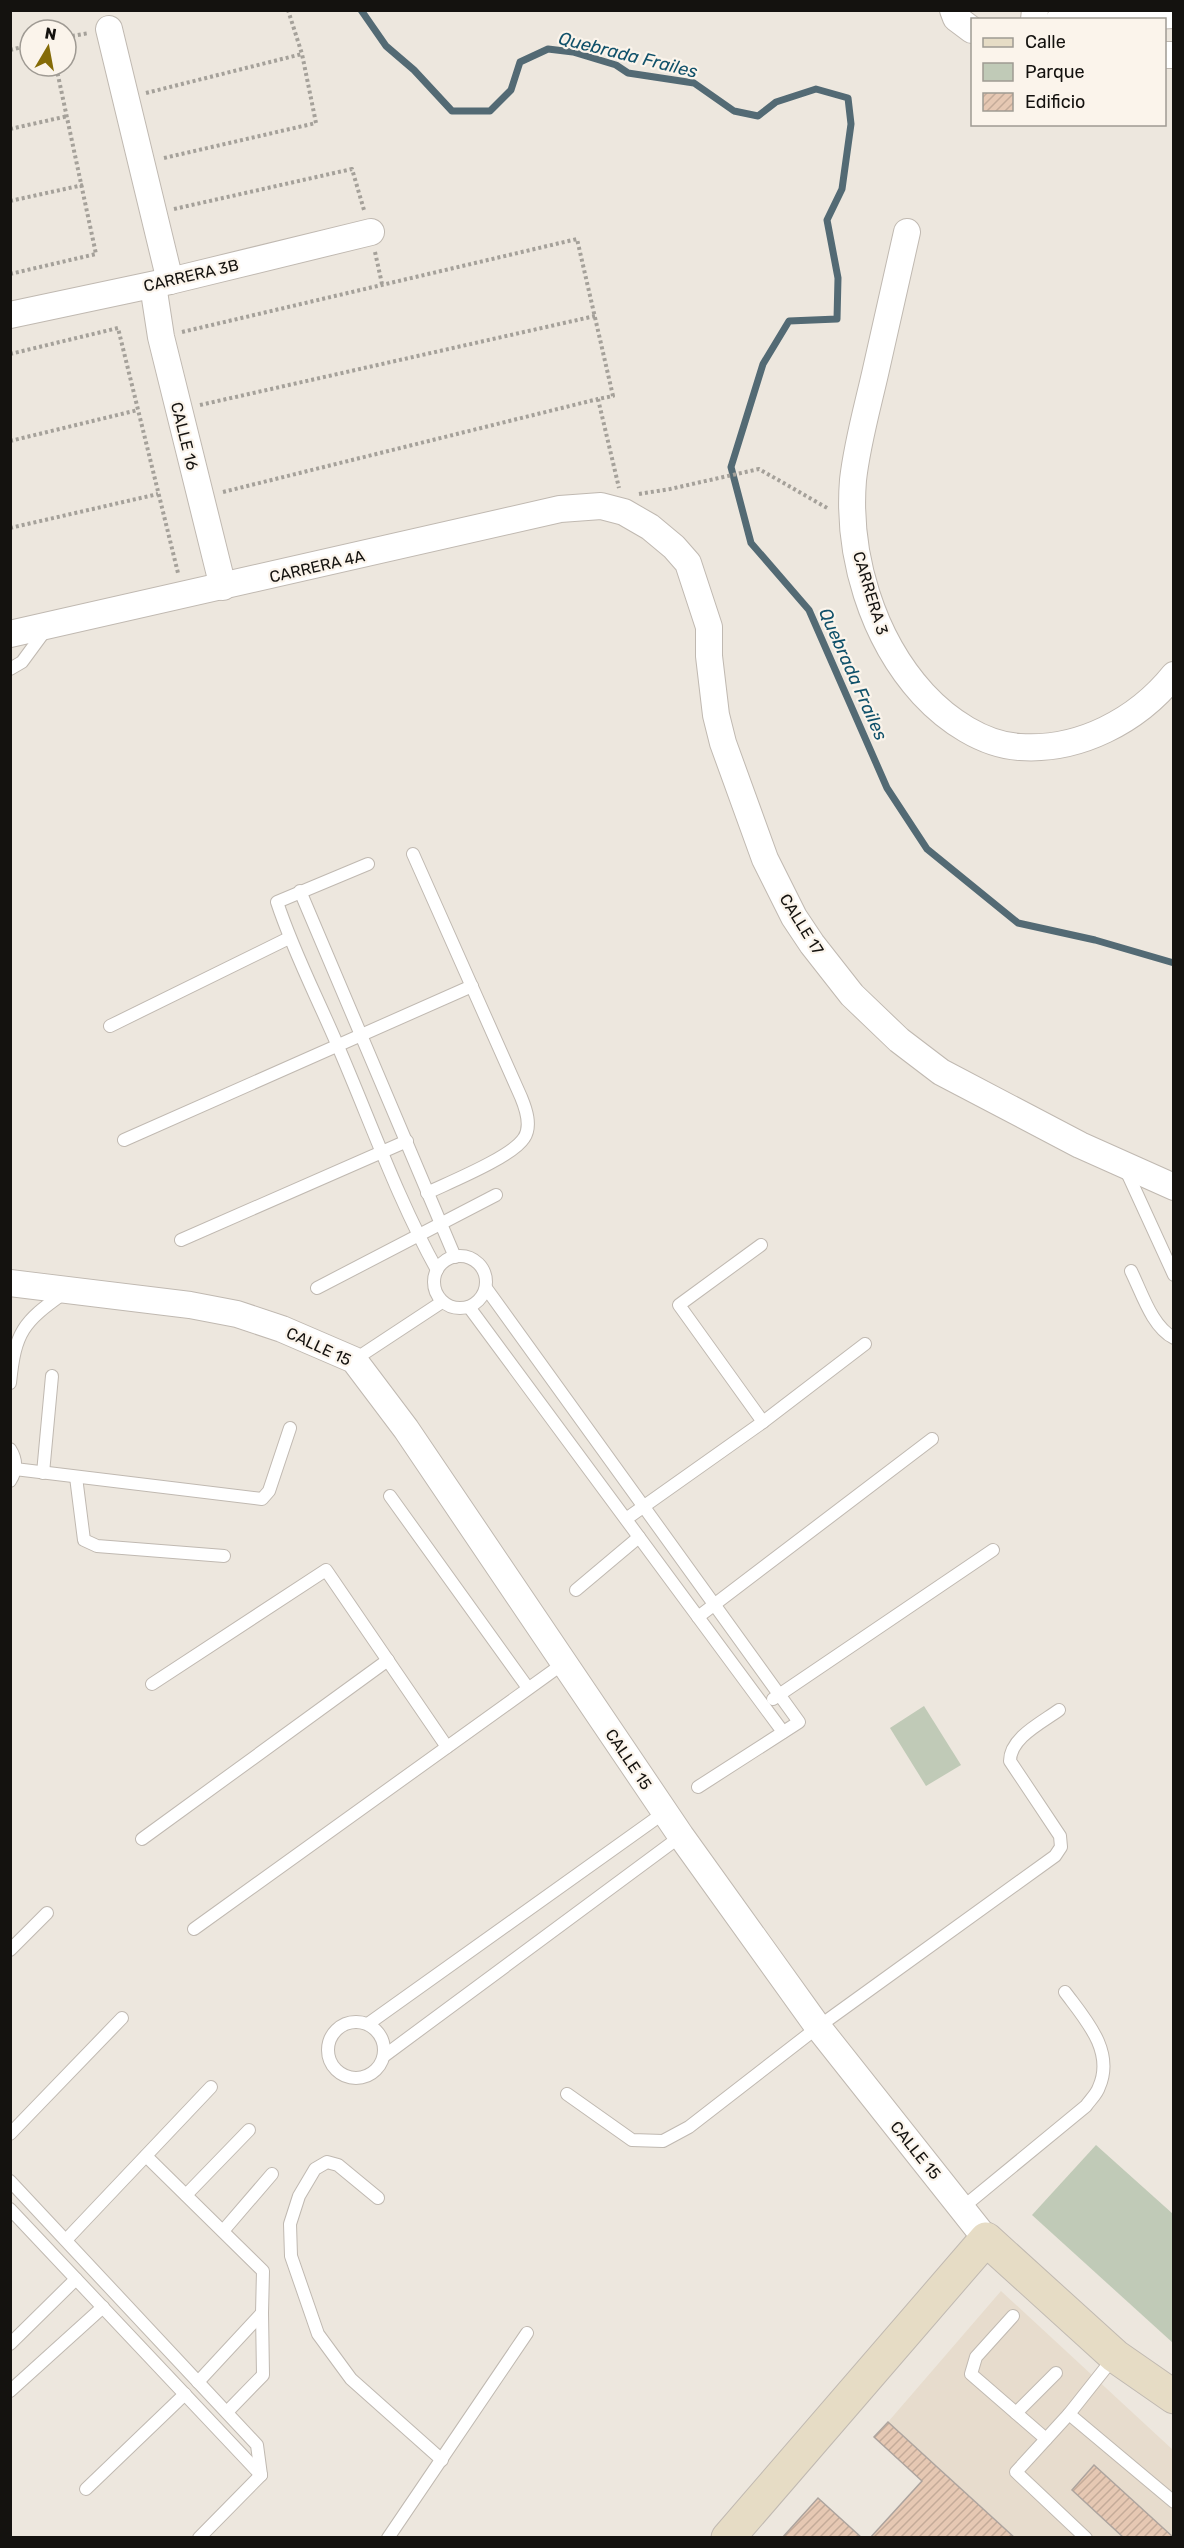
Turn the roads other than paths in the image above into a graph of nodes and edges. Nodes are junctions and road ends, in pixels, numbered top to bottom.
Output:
1 (953, 10) edge
2 (1173, 15) edge
3 (1105, 18) edge
4 (109, 29) dead end
5 (971, 29) edge
6 (371, 232) road end
7 (906, 232) dead end
8 (161, 283) junction
9 (10, 315) edge
10 (622, 504) joint
11 (223, 587) junction
12 (49, 625) junction
13 (10, 634) edge
14 (10, 669) edge
15 (1173, 675) edge
16 (413, 854) dead end
17 (368, 864) dead end
18 (300, 891) junction
19 (289, 938) junction
20 (472, 986) junction
21 (110, 1026) dead end
22 (362, 1035) junction
23 (338, 1046) junction
24 (124, 1140) dead end
25 (407, 1140) junction
26 (380, 1152) junction
27 (1123, 1164) junction
28 (1173, 1187) edge
29 (427, 1193) junction
30 (496, 1195) dead end
31 (441, 1222) junction
32 (418, 1236) junction
33 (181, 1239) dead end
34 (761, 1245) dead end
35 (455, 1257) junction
36 (437, 1270) junction
37 (1131, 1271) dead end
38 (1173, 1275) edge
39 (10, 1283) edge
40 (318, 1288) dead end
41 (486, 1288) junction
42 (68, 1290) junction
43 (442, 1302) junction
44 (469, 1306) junction
45 (1173, 1338) edge
46 (865, 1344) dead end
47 (354, 1360) junction
48 (52, 1376) dead end
49 (10, 1383) edge
50 (763, 1422) junction
51 (290, 1428) dead end
52 (932, 1439) dead end
53 (10, 1449) edge
54 (43, 1473) junction
55 (13, 1475) edge
56 (76, 1477) junction
57 (390, 1496) dead end
58 (643, 1506) junction
59 (626, 1519) junction
60 (639, 1537) junction
61 (993, 1550) dead end
62 (224, 1556) dead end
63 (576, 1590) dead end
64 (714, 1605) junction
65 (698, 1617) junction
66 (388, 1660) junction
67 (564, 1663) junction
68 (152, 1684) dead end
69 (528, 1688) junction
70 (778, 1695) junction
71 (763, 1705) junction
72 (1059, 1710) dead end
73 (783, 1732) junction
74 (447, 1747) junction
75 (698, 1787) dead end
76 (665, 1812) junction
77 (681, 1836) junction
78 (142, 1839) dead end
79 (47, 1914) dead end
80 (194, 1929) dead end
81 (10, 1950) edge
82 (1065, 1992) dead end
83 (122, 2018) dead end
84 (368, 2024) junction
85 (818, 2027) junction
86 (384, 2056) junction
87 (211, 2087) dead end
88 (567, 2094) dead end
89 (249, 2130) dead end
90 (10, 2134) edge
91 (146, 2156) junction
92 (272, 2174) dead end
93 (10, 2181) edge
94 (186, 2195) junction
95 (378, 2198) dead end
96 (963, 2208) junction
97 (10, 2209) edge
98 (223, 2231) junction
99 (986, 2239) junction
100 (66, 2240) junction
101 (76, 2279) junction
102 (103, 2307) junction
103 (262, 2313) junction
104 (1013, 2316) dead end
105 (527, 2333) dead end
106 (10, 2344) edge
107 (1115, 2356) junction
108 (1056, 2373) dead end
109 (198, 2382) junction
110 (10, 2391) edge
111 (185, 2394) junction
112 (1172, 2398) edge
113 (227, 2412) junction
114 (1016, 2413) junction
115 (1069, 2414) junction
116 (1046, 2439) junction
117 (442, 2460) junction
118 (261, 2475) junction
119 (86, 2489) dead end
120 (1173, 2502) edge
121 (199, 2538) edge
122 (388, 2538) edge
123 (728, 2538) edge
124 (1086, 2538) edge

1 - 5 street
2 - 3 street
4 - 8 street, CALLE 16
6 - 8 street, CARRERA 3B
7 - 15 street, CARRERA 3
8 - 9 street, CARRERA 3B
8 - 11 street, CALLE 16
10 - 11 street, CARRERA 4A
10 - 27 street, CALLE 17
11 - 12 street, CARRERA 4A
12 - 13 street, CARRERA 4A
12 - 14 lane
16 - 20 lane
17 - 18 lane
18 - 19 lane
18 - 22 lane
19 - 21 lane
19 - 23 lane
20 - 22 lane
20 - 29 lane
22 - 23 lane
22 - 25 lane
23 - 24 lane
23 - 26 lane
25 - 26 lane
25 - 29 lane
26 - 32 lane
26 - 33 lane
27 - 28 street, CALLE 17
27 - 38 lane
29 - 31 lane
30 - 31 lane
31 - 32 lane
31 - 35 lane
32 - 36 lane
32 - 40 lane
34 - 50 lane
35 - 36 lane
35 - 41 lane
36 - 43 lane
37 - 45 lane
39 - 42 street, CALLE 15
41 - 44 lane
41 - 58 lane
42 - 47 street, CALLE 15
42 - 49 lane
43 - 44 lane
43 - 47 lane
44 - 59 lane
46 - 50 lane
47 - 67 street, CALLE 15
48 - 54 lane
50 - 58 lane
51 - 56 lane
52 - 64 lane
53 - 55 lane
54 - 55 lane
54 - 56 lane
56 - 62 lane
57 - 69 lane
58 - 59 lane
58 - 64 lane
59 - 60 lane
60 - 63 lane
60 - 65 lane
61 - 70 lane
64 - 65 lane
64 - 70 lane
65 - 71 lane
66 - 68 lane
66 - 74 lane
66 - 78 lane
67 - 69 lane
67 - 76 street, CALLE 15
69 - 74 lane
70 - 71 lane
70 - 73 lane
71 - 73 lane
72 - 85 lane
73 - 75 lane
74 - 80 lane
76 - 77 street, CALLE 15
76 - 84 lane
77 - 85 street, CALLE 15
77 - 86 lane
79 - 81 lane
82 - 96 lane
83 - 90 lane
84 - 86 lane
84 - 86 lane
85 - 88 lane
85 - 96 street, CALLE 15
87 - 91 lane
89 - 94 lane
91 - 94 lane
91 - 100 lane
92 - 98 lane
93 - 100 lane
94 - 98 lane
95 - 117 lane
96 - 99 street, CALLE 15
97 - 101 lane
98 - 103 lane
99 - 107 main road, CALLE 15
99 - 123 main road
100 - 109 lane
101 - 102 lane
101 - 106 lane
102 - 110 lane
102 - 111 lane
103 - 109 lane
103 - 113 lane
104 - 114 lane
105 - 117 lane
107 - 112 main road, CALLE 15
107 - 115 lane
108 - 114 lane
109 - 113 lane
111 - 118 lane
111 - 119 lane
113 - 118 lane
114 - 116 lane
115 - 116 lane
115 - 120 lane
116 - 124 lane
117 - 122 lane
118 - 121 lane

